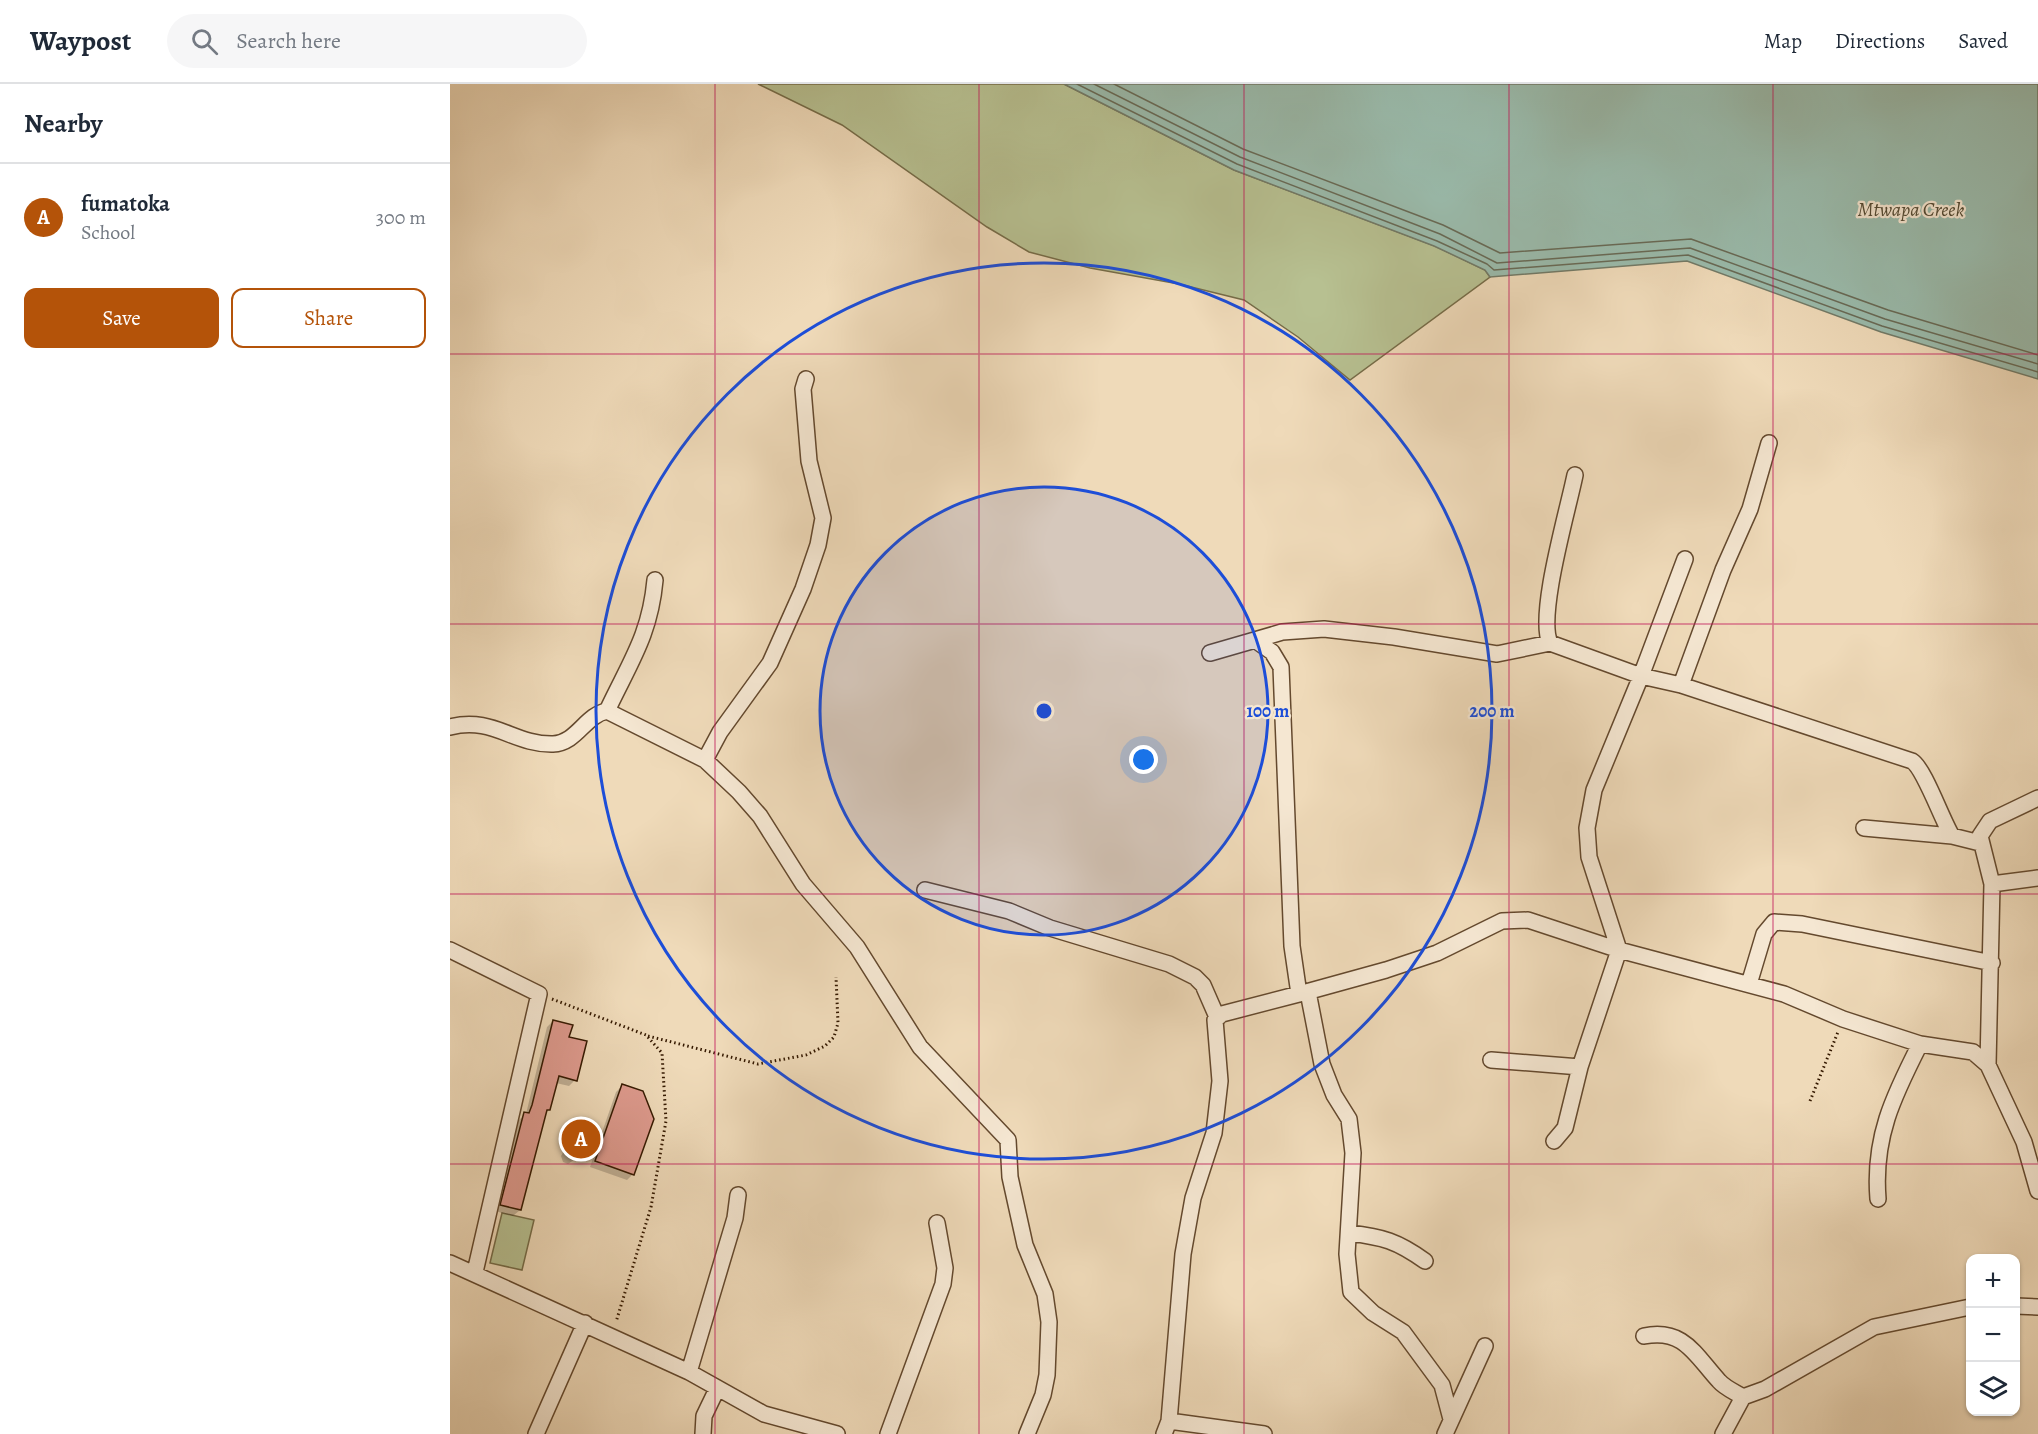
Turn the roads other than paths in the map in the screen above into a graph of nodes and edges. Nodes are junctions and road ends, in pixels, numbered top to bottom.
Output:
1 (806, 379) dead end
2 (1769, 443) dead end
3 (1575, 475) dead end
4 (1685, 559) dead end
5 (655, 580) dead end
6 (1255, 640) junction
7 (1550, 643) junction
8 (1210, 653) dead end
9 (1641, 676) junction
10 (1681, 685) junction
11 (607, 711) junction
12 (450, 727) edge
13 (705, 760) junction
14 (2038, 798) edge
15 (1864, 828) dead end
16 (1952, 836) junction
17 (1980, 843) junction
18 (2038, 878) edge
19 (1992, 884) junction
20 (925, 890) dead end
21 (450, 950) edge
22 (1619, 950) junction
23 (1992, 963) junction
24 (1749, 984) junction
25 (1304, 993) junction
26 (1216, 1017) junction
27 (1920, 1044) junction
28 (1491, 1060) dead end
29 (1988, 1065) junction
30 (1580, 1067) junction
31 (1554, 1142) dead end
32 (2038, 1191) edge
33 (738, 1195) dead end
34 (1878, 1199) dead end
35 (937, 1223) dead end
36 (1349, 1233) junction
37 (1425, 1261) dead end
38 (450, 1263) edge
39 (475, 1272) junction
40 (2020, 1306) edge
41 (1966, 1307) edge
42 (2038, 1307) edge
43 (585, 1323) junction
44 (1644, 1336) dead end
45 (1485, 1346) dead end
46 (689, 1372) junction
47 (717, 1389) junction
48 (1743, 1397) junction
49 (1452, 1419) junction
50 (1167, 1427) edge
51 (536, 1434) edge
52 (703, 1434) edge
53 (837, 1434) edge
54 (888, 1434) edge
55 (1027, 1434) edge
56 (1264, 1434) edge
57 (1445, 1434) edge
58 (1723, 1434) edge

1 - 13 street
2 - 10 street
3 - 7 street
4 - 9 street
5 - 11 street
6 - 7 street
6 - 8 street
6 - 25 street
7 - 9 street
9 - 10 street
9 - 22 street
10 - 16 street
11 - 12 street
11 - 13 street
13 - 55 street
14 - 17 street
15 - 16 street
16 - 17 street
17 - 19 street
18 - 19 street
19 - 23 street
20 - 26 street
21 - 39 street
22 - 24 street
22 - 25 street
22 - 30 street
23 - 24 street
23 - 29 street
24 - 27 street
25 - 26 street
25 - 36 street
26 - 50 street
27 - 29 street
27 - 34 street
28 - 30 street
29 - 32 street
30 - 31 street
33 - 46 street
35 - 54 street
36 - 37 street
36 - 49 street
38 - 39 street
39 - 43 street
40 - 42 street
41 - 48 street
43 - 46 street
43 - 51 street
44 - 48 street
45 - 49 street
46 - 47 street
47 - 52 street
47 - 53 street
48 - 58 street
49 - 57 street
50 - 56 street

